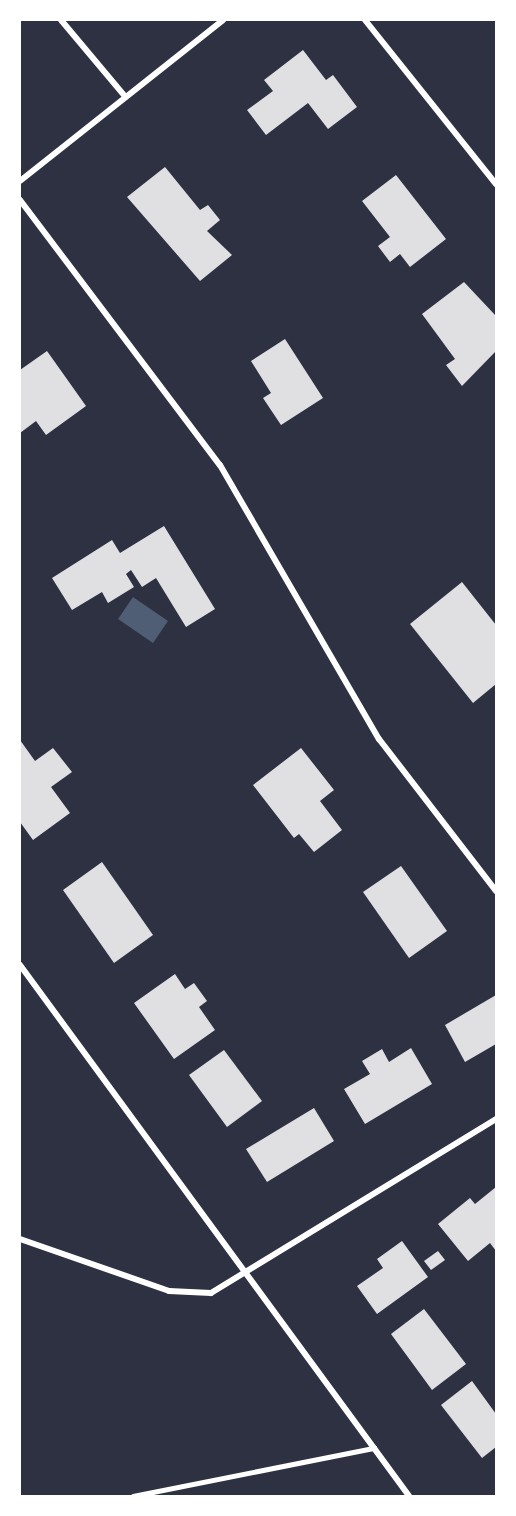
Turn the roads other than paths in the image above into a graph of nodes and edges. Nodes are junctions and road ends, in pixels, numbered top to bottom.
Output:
1 (62, 20) edge
2 (223, 20) edge
3 (365, 20) edge
4 (123, 94) junction
5 (20, 181) edge
6 (496, 184) edge
7 (20, 200) edge
8 (496, 891) edge
9 (20, 965) edge
10 (496, 1119) edge
11 (20, 1239) edge
12 (249, 1272) junction
13 (374, 1448) junction
14 (132, 1497) edge
15 (409, 1497) edge

1 - 4 street
2 - 4 street
3 - 6 street
4 - 5 street
7 - 8 street
9 - 12 street
10 - 12 street
11 - 12 street
12 - 13 street
13 - 14 lane
13 - 15 street

